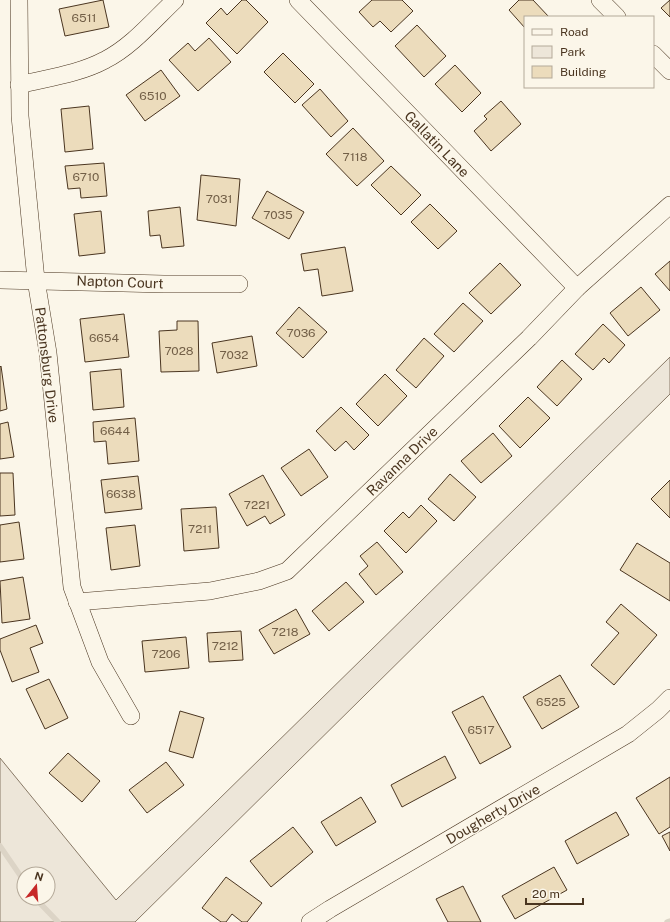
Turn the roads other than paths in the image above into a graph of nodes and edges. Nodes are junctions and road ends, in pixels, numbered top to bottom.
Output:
1 (19, 0) edge
2 (174, 0) edge
3 (298, 0) edge
4 (600, 0) edge
5 (616, 16) edge
6 (654, 55) edge
7 (670, 71) edge
8 (19, 85) junction
9 (670, 205) edge
10 (0, 280) edge
11 (36, 280) junction
12 (239, 284) dead end
13 (577, 288) junction
14 (78, 602) junction
15 (670, 698) edge
16 (131, 716) dead end
17 (310, 922) edge

1 - 8 street, Pattonsburg Drive
2 - 8 street
3 - 13 street, Gallatin Lane
4 - 5 street
6 - 7 street
8 - 11 street, Pattonsburg Drive
9 - 13 street, Ravanna Drive
10 - 11 street, Napton Court
11 - 12 street, Napton Court
11 - 14 street, Pattonsburg Drive
13 - 14 street, Ravanna Drive
14 - 16 street, Pattonsburg Drive
15 - 17 street, Dougherty Drive

